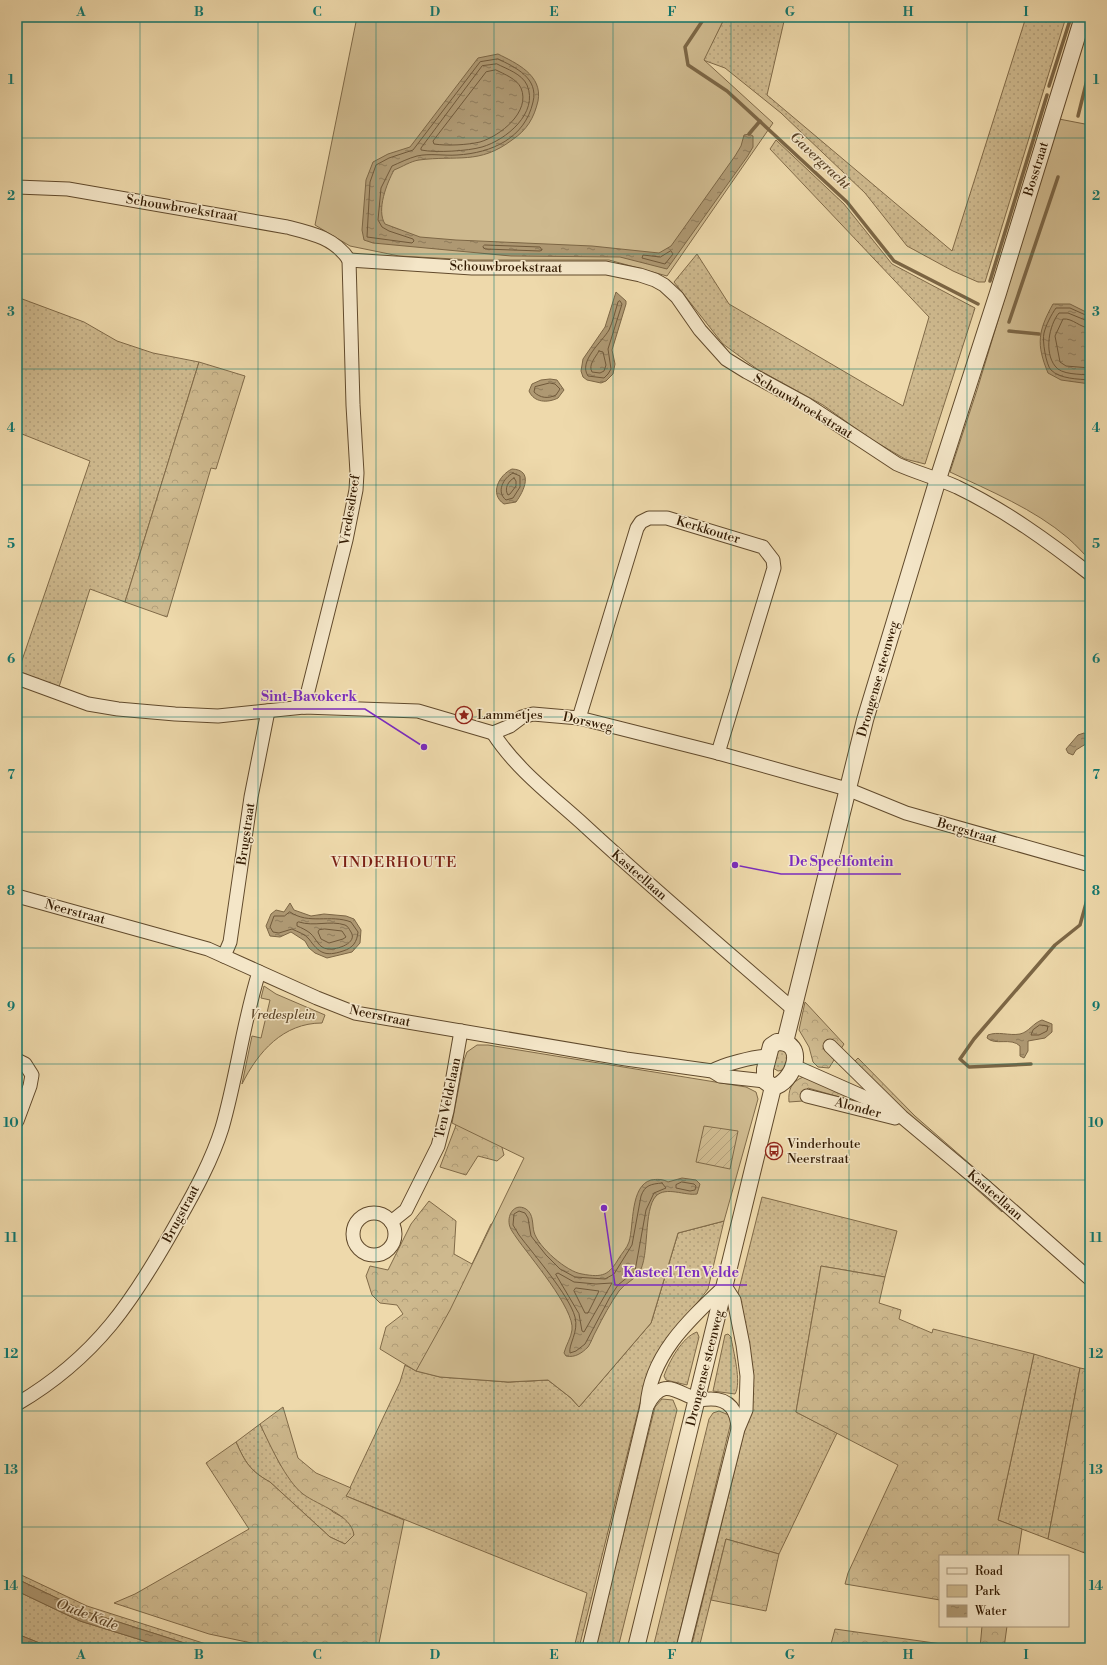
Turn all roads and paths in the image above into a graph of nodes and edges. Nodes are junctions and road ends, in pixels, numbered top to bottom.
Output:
1 (1083, 17) edge
2 (17, 188) edge
3 (349, 260) junction
4 (989, 321) joint
5 (938, 479) junction
6 (1090, 574) edge
7 (17, 678) edge
8 (304, 707) junction
9 (268, 711) junction
10 (579, 718) junction
11 (493, 733) junction
12 (718, 753) junction
13 (847, 789) junction
14 (1090, 865) edge
15 (17, 896) edge
16 (224, 956) junction
17 (259, 972) junction
18 (793, 1010) junction
19 (461, 1031) junction
20 (785, 1042) junction
21 (830, 1046) dead end
22 (767, 1056) junction
23 (17, 1060) edge
24 (794, 1066) junction
25 (712, 1071) junction
26 (769, 1084) junction
27 (807, 1096) dead end
28 (898, 1112) junction
29 (17, 1120) edge
30 (908, 1122) junction
31 (391, 1222) dead end
32 (1090, 1280) edge
33 (725, 1286) junction
34 (697, 1400) junction
35 (17, 1404) edge
36 (647, 1406) junction
37 (738, 1429) junction
38 (589, 1648) edge
39 (636, 1648) edge
40 (683, 1648) edge

1 - 4 street, Bosstraat
2 - 3 street, Schouwbroekstraat
3 - 5 street, Schouwbroekstraat
3 - 8 street, Vredesdreef
4 - 5 street, Drongense steenweg
5 - 6 street, Schouwbroekstraat
5 - 13 street, Drongense steenweg
7 - 9 street
8 - 9 street
8 - 11 street
9 - 16 street, Brugstraat
10 - 11 street, Dorsweg
10 - 12 street, Dorsweg
10 - 12 street, Kerkkouter
11 - 18 street, Kasteellaan
12 - 13 street, Dorsweg
13 - 14 street, Bergstraat
13 - 18 street, Drongense steenweg
15 - 16 street, Neerstraat
16 - 17 street, Neerstraat
17 - 19 street, Neerstraat
17 - 35 street, Brugstraat
18 - 20 street, Drongense steenweg
19 - 25 street, Neerstraat
19 - 31 street, Ten Veldelaan
20 - 22 street
20 - 24 street
21 - 28 street, Kasteellaan
22 - 25 street
22 - 26 street, Drongense steenweg
23 - 29 street
24 - 26 street
24 - 28 street, Kasteellaan
25 - 26 street, Neerstraat
26 - 33 street, Drongense steenweg
27 - 30 street, Alonder
28 - 30 street, Kasteellaan
30 - 32 street, Kasteellaan
33 - 34 street, Drongense steenweg
33 - 36 street
33 - 37 street
34 - 36 street
34 - 37 street
34 - 39 street, Drongense steenweg
36 - 38 street
37 - 40 street

